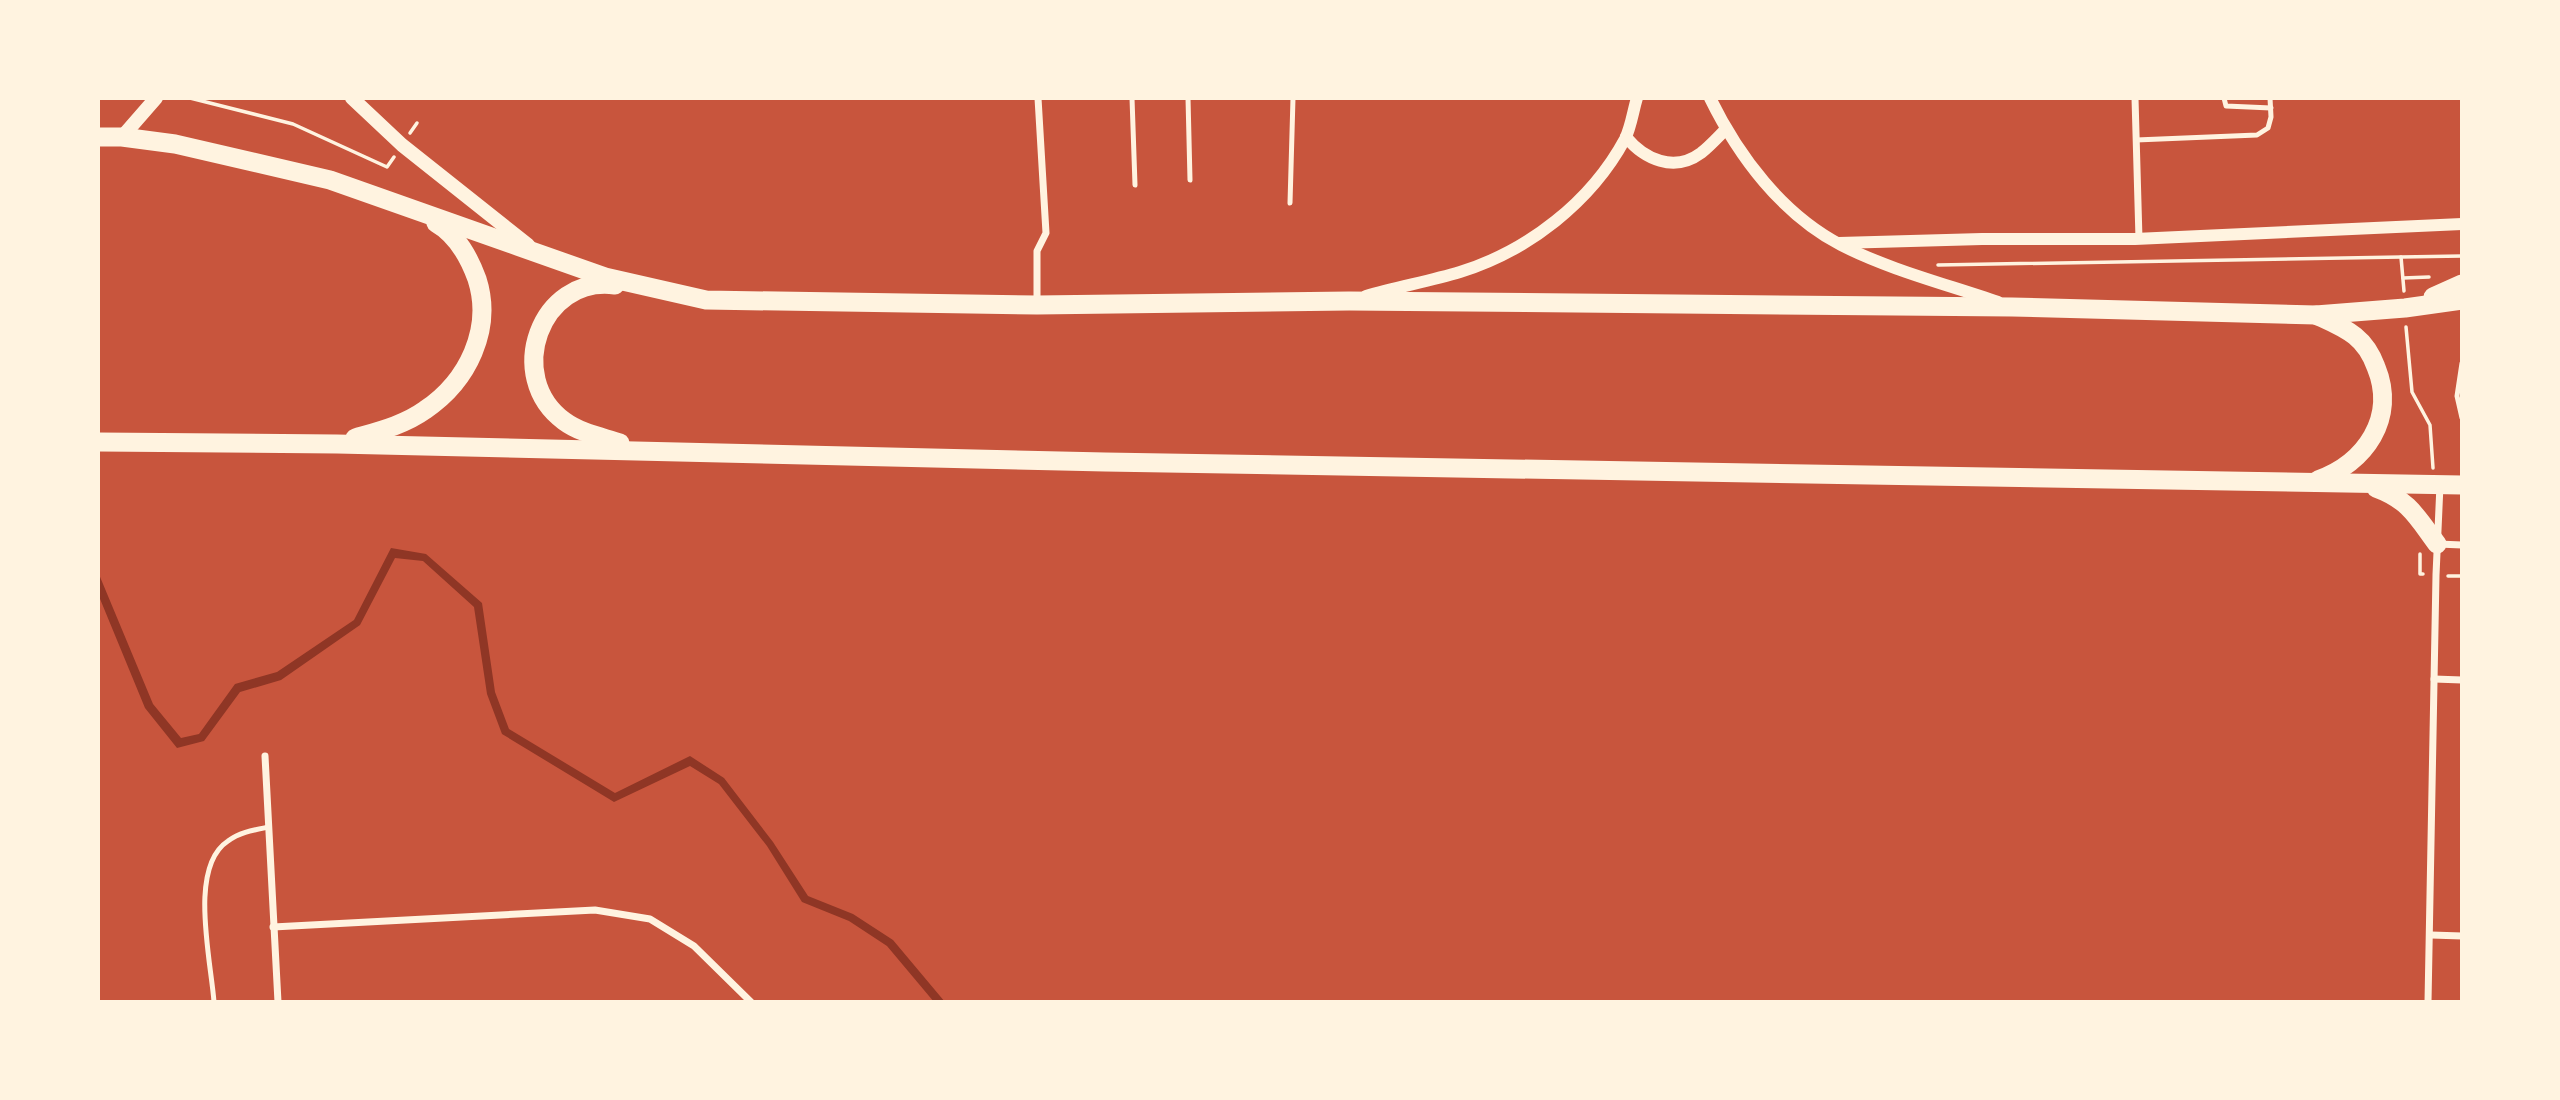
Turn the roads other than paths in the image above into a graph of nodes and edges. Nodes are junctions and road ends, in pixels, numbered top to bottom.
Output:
1 (156, 98) edge
2 (352, 98) edge
3 (1038, 98) edge
4 (1132, 98) edge
5 (1188, 98) edge
6 (1293, 98) edge
7 (1636, 98) edge
8 (1710, 98) edge
9 (2135, 98) edge
10 (2224, 98) edge
11 (2270, 98) edge
12 (2271, 108) junction
13 (1726, 129) junction
14 (98, 137) edge
15 (122, 137) junction
16 (1626, 137) junction
17 (2136, 140) junction
18 (1190, 180) dead end
19 (1135, 186) dead end
20 (1290, 203) dead end
21 (403, 205) junction
22 (2462, 225) edge
23 (2139, 239) junction
24 (1839, 243) junction
25 (540, 255) junction
26 (2462, 284) edge
27 (679, 295) junction
28 (2462, 300) edge
29 (1349, 301) junction
30 (1037, 305) junction
31 (2012, 307) junction
32 (2407, 308) junction
33 (2316, 315) junction
34 (2462, 363) edge
35 (2462, 418) edge
36 (98, 442) edge
37 (337, 444) junction
38 (644, 450) junction
39 (2308, 484) junction
40 (2365, 484) junction
41 (2437, 484) junction
42 (2462, 485) edge
43 (2437, 544) junction
44 (2462, 545) edge
45 (2434, 680) junction
46 (2462, 680) edge
47 (265, 756) dead end
48 (269, 827) junction
49 (273, 927) junction
50 (2431, 935) junction
51 (2462, 936) edge
52 (214, 1002) edge
53 (278, 1002) edge
54 (751, 1002) edge
55 (2428, 1002) edge

1 - 15 main road
2 - 25 main road
3 - 30 street
4 - 19 lane
5 - 18 lane
6 - 20 lane
7 - 16 street
8 - 13 street
9 - 17 street
10 - 12 lane
11 - 12 lane
12 - 17 lane
13 - 16 street
13 - 24 street
14 - 15 highway
15 - 21 highway
16 - 29 street
17 - 23 street
21 - 25 highway
21 - 37 highway
22 - 23 street
23 - 24 street
24 - 31 street
25 - 27 highway
26 - 32 highway
27 - 30 highway
27 - 38 highway
28 - 32 highway
29 - 30 highway
29 - 31 highway
31 - 33 highway
32 - 33 highway
33 - 39 highway
34 - 35 lane
36 - 37 highway
37 - 38 highway
38 - 39 highway
39 - 40 highway
40 - 41 highway
40 - 43 highway
41 - 42 highway
41 - 43 street
43 - 44 street
43 - 45 street
45 - 46 street
45 - 50 street
47 - 48 street
48 - 49 street
48 - 52 lane
49 - 53 street
49 - 54 street
50 - 51 street
50 - 55 street

